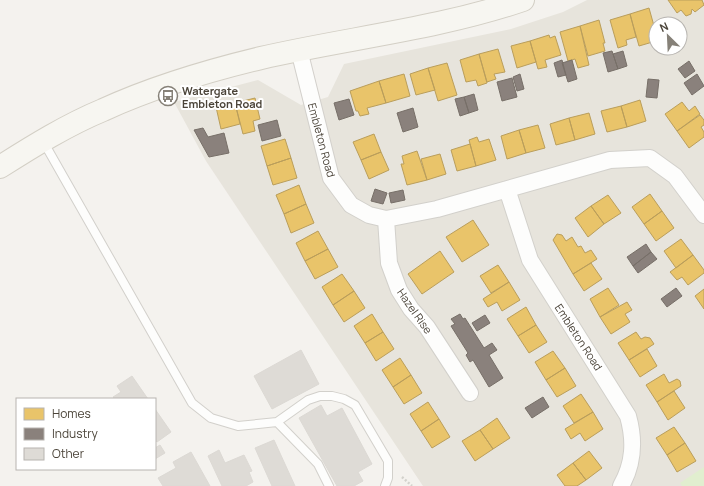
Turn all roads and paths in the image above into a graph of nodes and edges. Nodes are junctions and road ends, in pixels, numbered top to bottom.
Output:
1 (523, 0) edge
2 (299, 50) junction
3 (43, 140) junction
4 (0, 167) edge
5 (508, 189) junction
6 (704, 215) edge
7 (386, 219) junction
8 (470, 393) dead end
9 (277, 422) junction
10 (329, 486) edge
11 (384, 486) edge
12 (622, 486) edge

1 - 2 main road
2 - 3 main road
2 - 7 street, Embleton Road
3 - 4 main road
3 - 9 lane
5 - 6 street, Embleton Road
5 - 7 street, Embleton Road
5 - 12 street, Embleton Road
7 - 8 street, Hazel Rise
9 - 10 lane
9 - 11 lane

